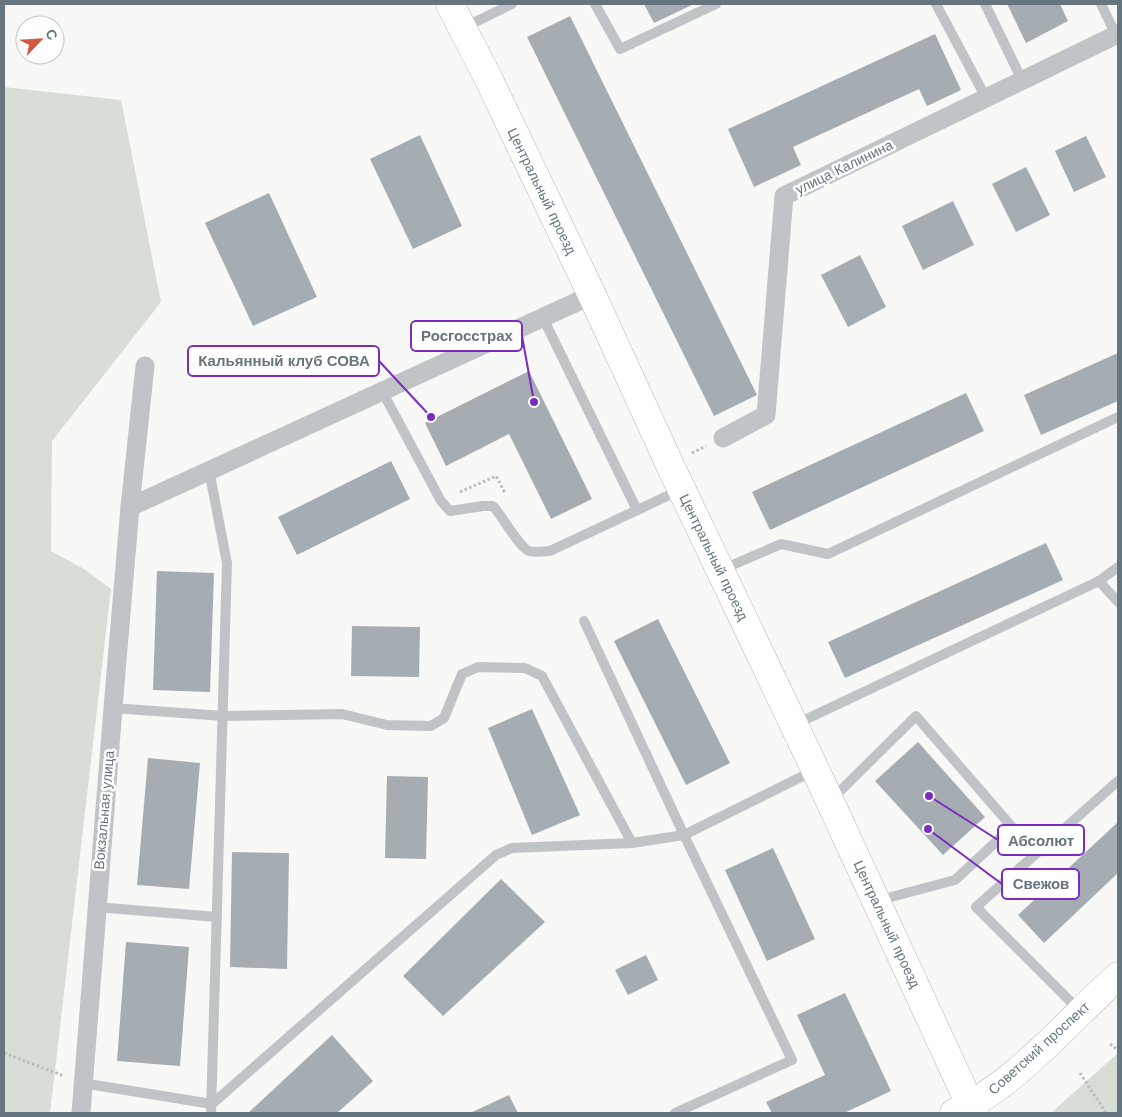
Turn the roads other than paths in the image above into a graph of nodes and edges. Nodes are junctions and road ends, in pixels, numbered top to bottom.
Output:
1 (450, 4) edge
2 (512, 4) edge
3 (595, 4) edge
4 (716, 4) edge
5 (936, 4) edge
6 (985, 4) edge
7 (1101, 4) edge
8 (462, 28) junction
9 (1117, 34) edge
10 (1022, 80) junction
11 (986, 98) junction
12 (592, 295) junction
13 (543, 318) junction
14 (145, 366) dead end
15 (382, 391) junction
16 (1118, 417) edge
17 (723, 438) dead end
18 (209, 470) junction
19 (682, 489) junction
20 (130, 506) junction
21 (637, 510) junction
22 (1118, 567) edge
23 (721, 570) junction
24 (1099, 581) junction
25 (1118, 602) edge
26 (584, 621) dead end
27 (113, 708) junction
28 (223, 716) junction
29 (794, 725) junction
30 (816, 769) junction
31 (1118, 781) edge
32 (830, 800) junction
33 (684, 835) junction
34 (632, 843) junction
35 (876, 901) junction
36 (96, 907) junction
37 (217, 916) junction
38 (1114, 987) edge
39 (1080, 1011) junction
40 (82, 1083) junction
41 (211, 1109) edge
42 (966, 1111) edge
43 (81, 1113) edge
44 (674, 1113) edge

1 - 8 main road, Центральный проезд
2 - 8 lane
3 - 4 lane
5 - 11 lane
6 - 10 lane
7 - 9 lane
8 - 12 main road, Центральный проезд
9 - 10 street, улица Калинина
10 - 11 street, улица Калинина
11 - 17 street, улица Калинина
12 - 13 street
12 - 19 main road, Центральный проезд
13 - 15 street
13 - 21 lane
14 - 20 street, Вокзальная улица
15 - 18 street
15 - 21 lane
16 - 23 lane
18 - 20 street
18 - 28 lane
19 - 21 lane
19 - 23 main road, Центральный проезд
20 - 27 street, Вокзальная улица
22 - 24 lane
23 - 29 main road, Центральный проезд
24 - 25 lane
24 - 29 lane
26 - 33 lane
27 - 28 lane
27 - 36 street, Вокзальная улица
28 - 34 lane
28 - 37 lane
29 - 30 main road, Центральный проезд
30 - 32 main road, Центральный проезд
30 - 33 lane
31 - 39 lane
32 - 35 main road, Центральный проезд
32 - 35 lane
33 - 34 lane
33 - 44 lane
34 - 41 lane
35 - 42 main road, Центральный проезд
36 - 37 lane
36 - 40 street, Вокзальная улица
37 - 41 lane
38 - 39 main road, Советский проспект
39 - 42 main road, Советский проспект
40 - 41 lane
40 - 43 street, Вокзальная улица

